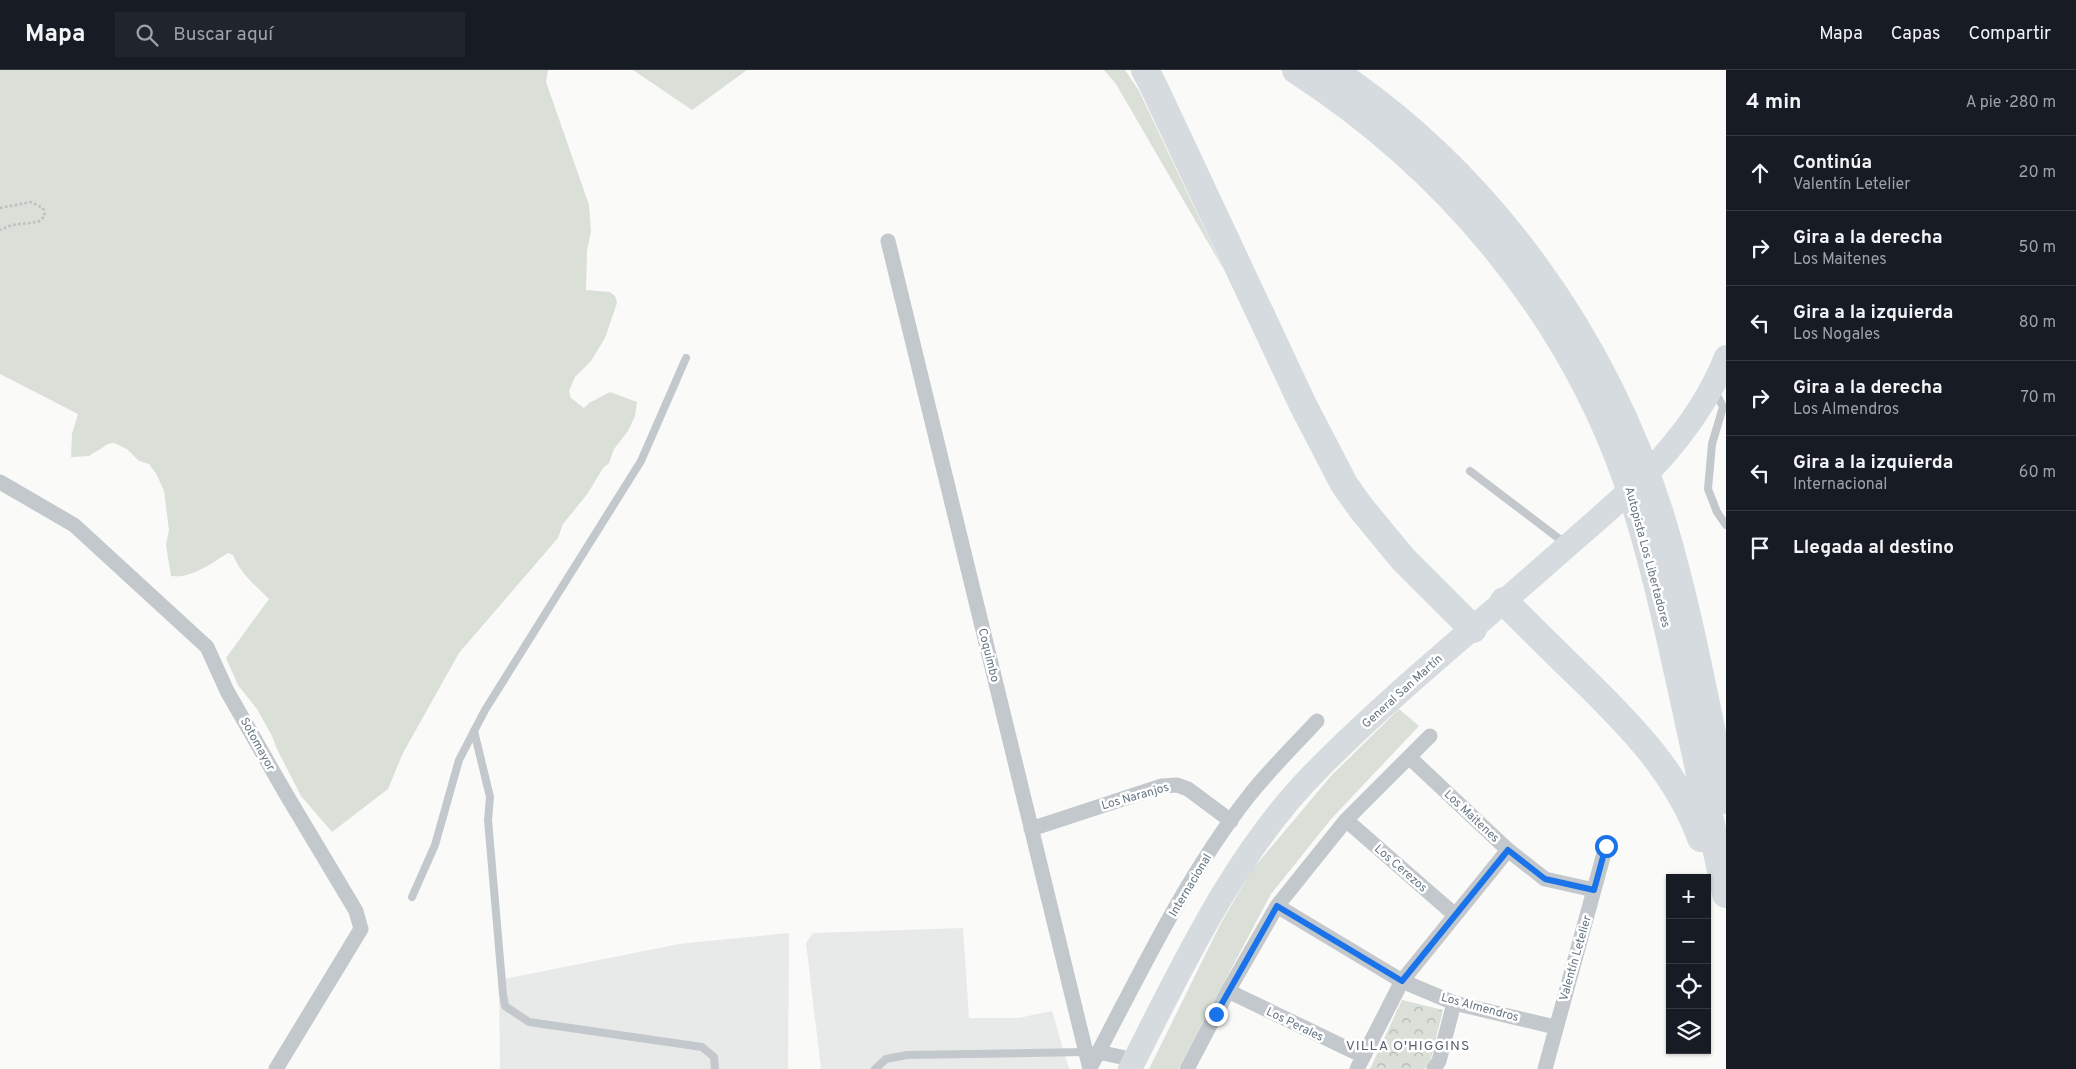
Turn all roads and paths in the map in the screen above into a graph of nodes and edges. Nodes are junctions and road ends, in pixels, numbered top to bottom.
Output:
1 (1145, 70) edge
2 (1296, 70) edge
3 (1332, 70) edge
4 (0, 208) edge
5 (0, 230) edge
6 (888, 242) dead end
7 (1726, 357) edge
8 (686, 358) dead end
9 (1712, 390) junction
10 (1470, 471) dead end
11 (0, 482) edge
12 (1726, 525) edge
13 (1653, 528) junction
14 (1568, 546) junction
15 (1504, 602) junction
16 (1473, 629) junction
17 (1317, 721) dead end
18 (474, 731) junction
19 (1430, 736) dead end
20 (1408, 757) junction
21 (1726, 800) edge
22 (1346, 820) junction
23 (1231, 821) junction
24 (1031, 828) junction
25 (1606, 846) dead end
26 (1508, 850) junction
27 (1594, 890) junction
28 (1726, 894) edge
29 (412, 897) dead end
30 (1277, 906) junction
31 (1726, 909) edge
32 (1455, 915) junction
33 (1402, 981) junction
34 (1228, 992) junction
35 (1454, 1003) junction
36 (1556, 1027) junction
37 (1092, 1052) junction
38 (1360, 1063) edge
39 (1132, 1065) edge
40 (1192, 1067) edge
41 (1090, 1068) edge
42 (276, 1069) edge
43 (714, 1069) edge
44 (875, 1069) edge
45 (1434, 1069) edge
46 (1544, 1069) edge

1 - 16 highway
2 - 13 highway, Autopista Los Libertadores
3 - 13 highway, Autopista Los Libertadores
4 - 5 path
6 - 24 street, Coquimbo
7 - 9 main road, General San Martín
8 - 18 lane
9 - 12 lane
9 - 14 main road, General San Martín
10 - 14 lane
11 - 42 street, Sotomayor
13 - 21 highway, Autopista Los Libertadores
13 - 28 highway, Autopista Los Libertadores
14 - 15 main road, General San Martín
15 - 16 main road, General San Martín
15 - 31 highway
16 - 39 main road, General San Martín
17 - 23 street, Internacional
18 - 29 lane
18 - 43 lane
19 - 20 street
20 - 22 street
20 - 26 street, Los Maitenes
22 - 30 street
22 - 32 street, Los Cerezos
23 - 24 street, Los Naranjos
23 - 37 street, Internacional
24 - 37 street, Coquimbo
25 - 27 street, Valentín Letelier
26 - 27 street, Los Maitenes
26 - 32 street
27 - 36 street, Valentín Letelier
30 - 33 street, Los Almendros
30 - 34 street
32 - 33 street
33 - 35 street, Los Almendros
33 - 38 street
34 - 38 street, Los Perales
34 - 40 street
35 - 36 street, Los Almendros
35 - 45 street
36 - 46 street, Valentín Letelier
37 - 39 street
37 - 41 street, Internacional
37 - 44 lane

